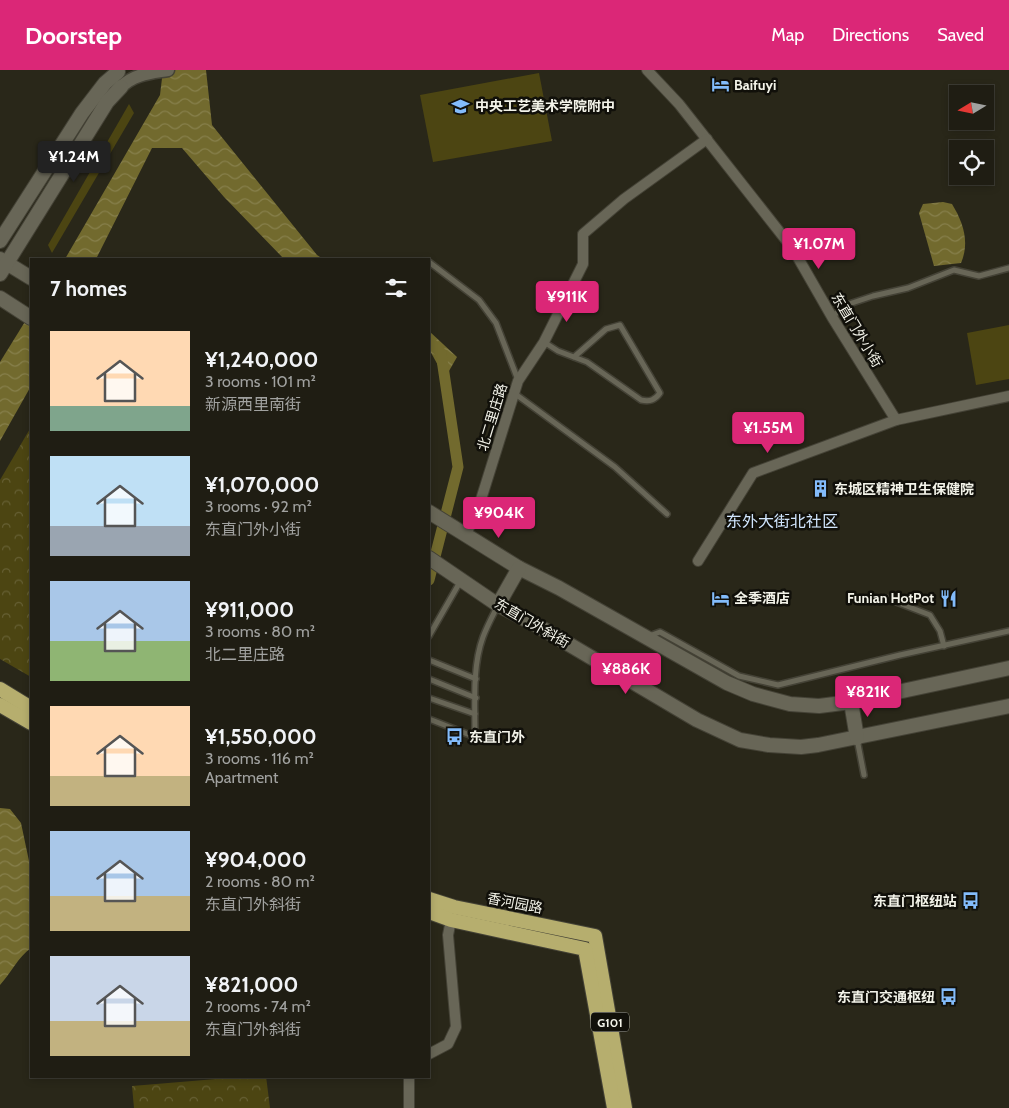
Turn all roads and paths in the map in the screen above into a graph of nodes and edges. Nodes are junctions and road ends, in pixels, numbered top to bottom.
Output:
1 (168, 70) edge
2 (647, 70) edge
3 (119, 71) edge
4 (121, 87) junction
5 (707, 139) junction
6 (0, 241) edge
7 (430, 263) edge
8 (2, 266) edge
9 (1009, 268) edge
10 (30, 278) edge
11 (0, 298) edge
12 (30, 317) edge
13 (832, 317) junction
14 (544, 342) junction
15 (574, 357) junction
16 (518, 381) junction
17 (514, 393) junction
18 (1009, 396) edge
19 (896, 420) junction
20 (430, 513) edge
21 (667, 514) dead end
22 (465, 536) junction
23 (430, 559) edge
24 (698, 561) dead end
25 (519, 568) junction
26 (462, 579) junction
27 (886, 598) dead end
28 (498, 604) junction
29 (1009, 631) edge
30 (430, 634) edge
31 (646, 637) junction
32 (944, 646) junction
33 (430, 660) edge
34 (1009, 668) edge
35 (430, 679) edge
36 (476, 679) junction
37 (0, 689) edge
38 (430, 698) edge
39 (476, 698) junction
40 (851, 702) junction
41 (0, 705) edge
42 (1009, 706) edge
43 (30, 707) edge
44 (475, 714) junction
45 (430, 719) edge
46 (30, 722) edge
47 (857, 738) junction
48 (864, 775) dead end
49 (430, 899) edge
50 (430, 912) edge
51 (451, 920) junction
52 (430, 1053) edge
53 (409, 1078) edge
54 (409, 1108) edge
55 (614, 1108) edge
56 (626, 1108) edge

1 - 4 street
2 - 5 street, 东直门外小街
3 - 4 street
3 - 6 main road
4 - 8 main road
5 - 13 street, 东直门外小街
5 - 14 street, 北二里庄路
7 - 16 lane
8 - 10 main road
9 - 13 lane
11 - 12 main road
13 - 19 street, 东直门外小街
14 - 15 lane
14 - 16 street, 北二里庄路
15 - 15 lane
16 - 17 street, 北二里庄路
17 - 21 lane
17 - 22 street, 北二里庄路
18 - 19 street
19 - 24 street
20 - 22 main road
22 - 25 main road
23 - 26 main road, 东直门外斜街
25 - 28 main road
25 - 31 main road
26 - 28 main road, 东直门外斜街
26 - 30 lane
27 - 32 lane
28 - 36 lane
28 - 47 main road, 东直门外斜街
29 - 32 lane
31 - 32 lane
31 - 40 main road
33 - 36 lane
34 - 40 main road
35 - 39 lane
36 - 39 lane
37 - 43 highway
38 - 44 lane
39 - 44 lane
40 - 47 main road
41 - 46 highway
42 - 47 main road, 东直门外斜街
44 - 45 lane
47 - 48 lane
49 - 56 highway, 香河园路 / G101
50 - 51 highway, G101
51 - 52 street
51 - 55 highway, G101
53 - 54 street

